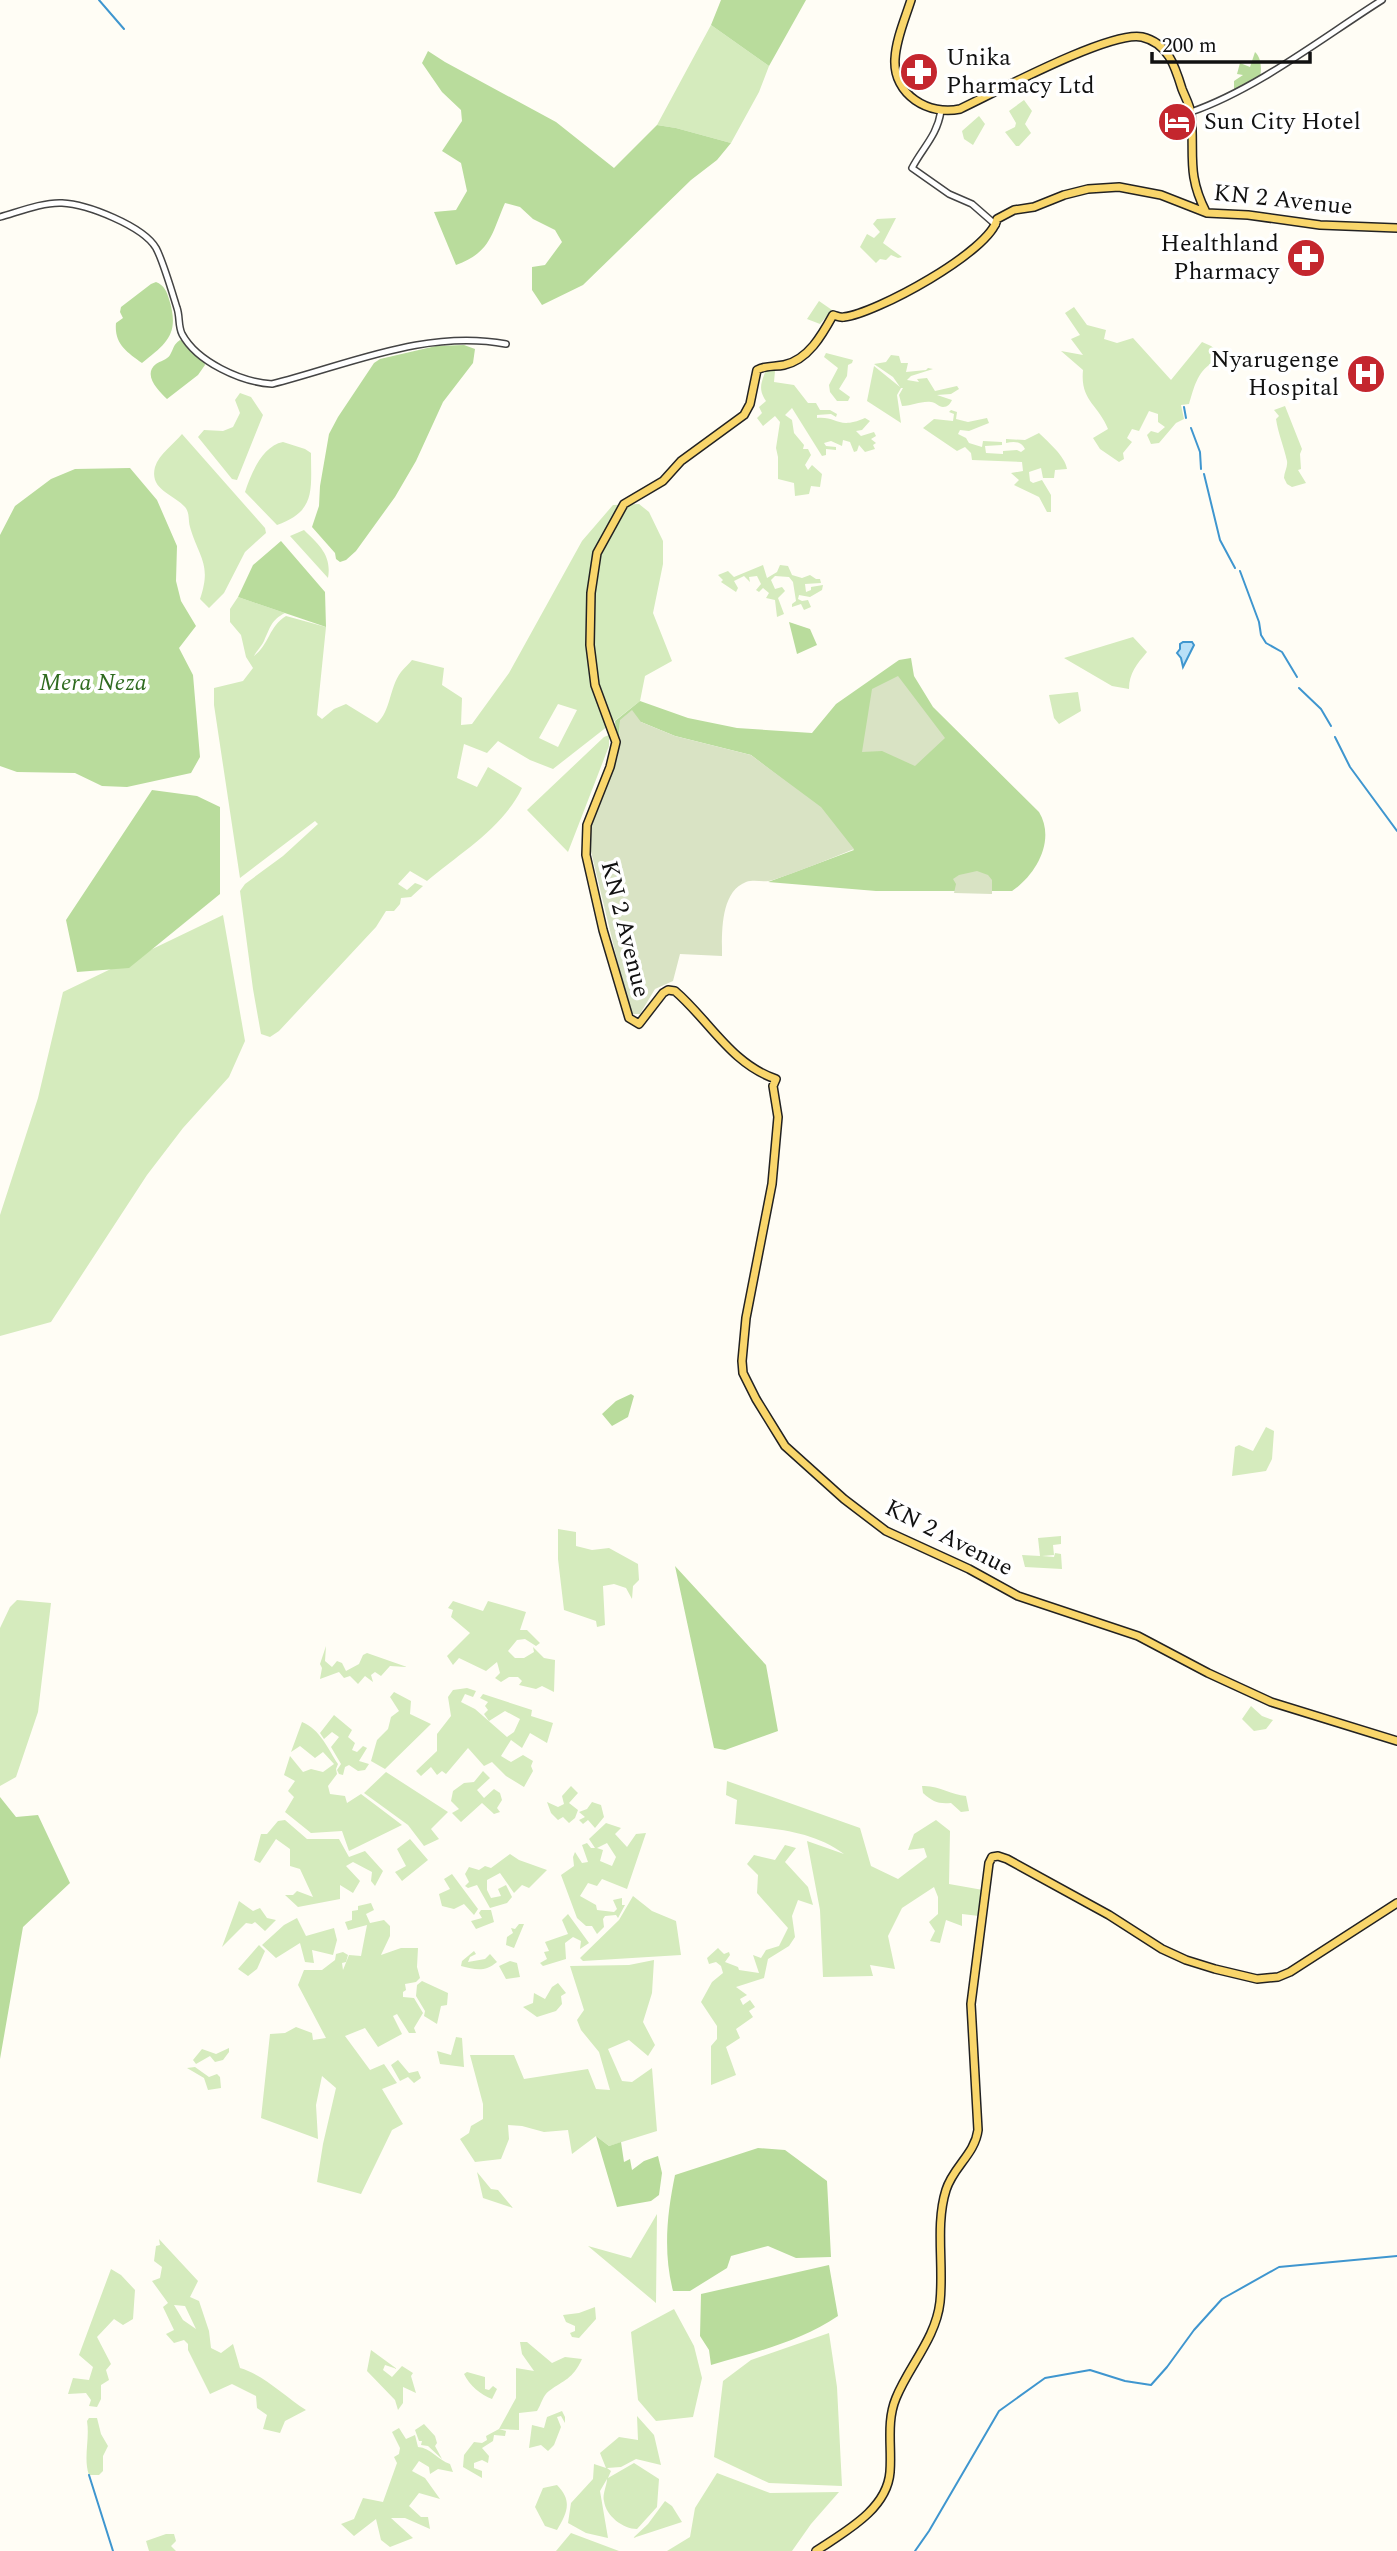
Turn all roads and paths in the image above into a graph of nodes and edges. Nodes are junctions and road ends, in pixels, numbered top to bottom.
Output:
1 (911, 0) edge
2 (1382, 0) edge
3 (941, 111) junction
4 (1191, 112) junction
5 (1207, 213) junction
6 (0, 217) edge
7 (996, 225) junction
8 (1397, 228) edge
9 (506, 344) dead end
10 (1397, 1741) edge
11 (1397, 1903) edge
12 (816, 2551) edge

1 - 3 main road
2 - 4 street
3 - 4 main road
3 - 7 street
4 - 5 main road
5 - 7 main road, KN 2 Avenue
5 - 8 main road, KN 2 Avenue
6 - 9 street
7 - 10 main road, KN 2 Avenue
11 - 12 main road

